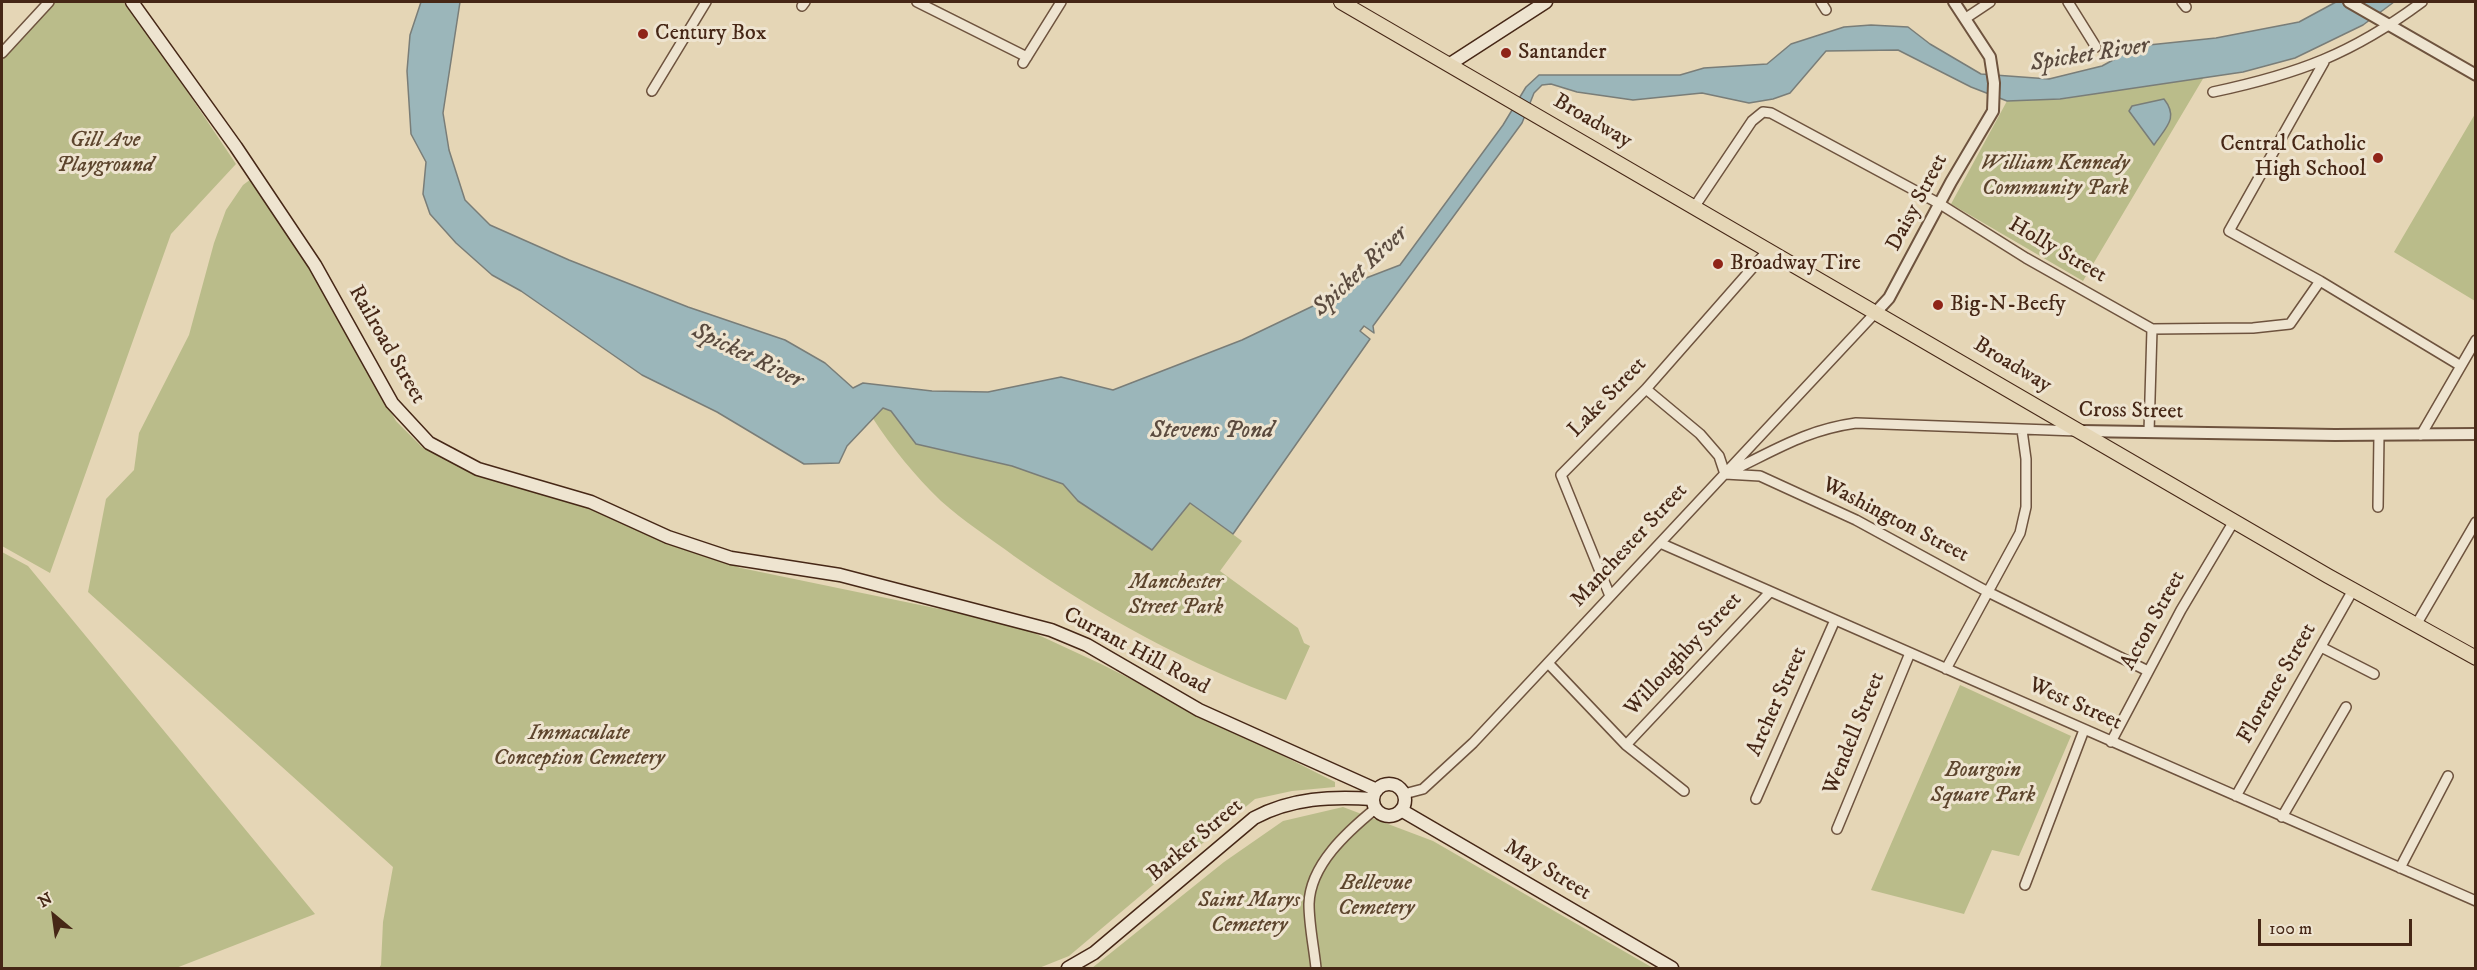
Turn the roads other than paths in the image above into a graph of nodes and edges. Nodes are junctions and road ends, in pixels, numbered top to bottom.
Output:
1 (49, 2) edge
2 (132, 2) edge
3 (706, 2) edge
4 (917, 2) edge
5 (1061, 2) edge
6 (1341, 2) edge
7 (1546, 2) edge
8 (1954, 2) edge
9 (1990, 2) edge
10 (2067, 2) edge
11 (2349, 2) edge
12 (2422, 2) edge
13 (1966, 18) junction
14 (2386, 23) junction
15 (2096, 47) dead end
16 (2, 53) edge
17 (2324, 62) junction
18 (1450, 64) junction
19 (2475, 75) edge
20 (652, 91) dead end
21 (2213, 93) dead end
22 (1940, 204) junction
23 (1695, 206) junction
24 (1769, 249) junction
25 (2320, 281) junction
26 (1877, 312) junction
27 (2152, 329) junction
28 (2475, 340) edge
29 (2461, 366) junction
30 (1646, 389) junction
31 (2022, 430) junction
32 (2081, 431) junction
33 (2149, 432) junction
34 (2475, 434) edge
35 (2379, 435) junction
36 (2421, 435) junction
37 (1725, 474) junction
38 (2378, 507) dead end
39 (2234, 521) junction
40 (2475, 522) edge
41 (1660, 543) junction
42 (796, 568) joint
43 (2353, 590) junction
44 (1770, 592) junction
45 (1988, 592) junction
46 (1610, 596) junction
47 (1835, 620) junction
48 (2416, 625) junction
49 (2321, 647) junction
50 (1910, 653) junction
51 (2475, 658) edge
52 (1548, 663) junction
53 (1946, 669) junction
54 (2148, 671) junction
55 (2374, 674) dead end
56 (2346, 707) dead end
57 (2084, 730) junction
58 (2112, 742) junction
59 (1626, 745) junction
60 (2448, 776) dead end
61 (1684, 791) dead end
62 (1404, 794) junction
63 (2236, 796) junction
64 (1375, 799) junction
65 (1756, 799) dead end
66 (1401, 810) junction
67 (2282, 817) junction
68 (1837, 829) dead end
69 (2400, 868) junction
70 (2025, 885) dead end
71 (2475, 901) edge
72 (1068, 969) edge
73 (1316, 969) edge
74 (1672, 969) edge

1 - 16 street
2 - 42 main road, Railroad Street
3 - 20 street
4 - 5 street
6 - 18 main road, Broadway
7 - 18 main road
8 - 13 street
9 - 13 street
10 - 15 street
11 - 14 street
12 - 14 street
13 - 22 street, Daisy Street
14 - 17 street
14 - 19 street
17 - 21 street
17 - 25 street
18 - 23 main road, Broadway
22 - 23 street, Holly Street
22 - 26 street, Daisy Street
22 - 27 street, Holly Street
23 - 24 main road, Broadway
24 - 26 main road, Broadway
24 - 30 street, Lake Street
25 - 27 street
25 - 29 street
26 - 32 main road, Broadway
26 - 37 street, Manchester Street
27 - 33 street
28 - 29 street
29 - 36 street
30 - 37 street
30 - 46 street, Lake Street
31 - 32 street, Cross Street
31 - 37 street, Cross Street
31 - 45 street
32 - 33 street, Cross Street
32 - 39 main road, Broadway
33 - 35 street, Cross Street
34 - 36 street, Cross Street
35 - 36 street, Cross Street
35 - 38 street
37 - 41 street, Manchester Street
37 - 45 street, Washington Street
39 - 43 main road, Broadway
39 - 54 street, Acton Street
40 - 48 street
41 - 44 street, West Street
41 - 46 street, Manchester Street
42 - 64 main road, Currant Hill Road
43 - 48 main road, Broadway
43 - 49 street, Florence Street
44 - 47 street, West Street
44 - 59 street, Willoughby Street
45 - 53 street
45 - 54 street, Washington Street
46 - 52 street, Manchester Street
47 - 50 street, West Street
47 - 65 street, Archer Street
48 - 51 main road, Broadway
49 - 55 street
49 - 63 street, Florence Street
50 - 53 street, West Street
50 - 68 street, Wendell Street
52 - 59 street
52 - 62 street, Manchester Street
53 - 57 street, West Street
54 - 58 street, Acton Street
56 - 67 street
57 - 58 street, West Street
57 - 70 street
58 - 63 street, West Street
59 - 61 street
60 - 69 street
62 - 64 main road
62 - 66 main road
63 - 67 street, West Street
64 - 66 main road
64 - 72 main road, Barker Street
64 - 73 street
66 - 74 main road, May Street
67 - 69 street, West Street
69 - 71 street, West Street

